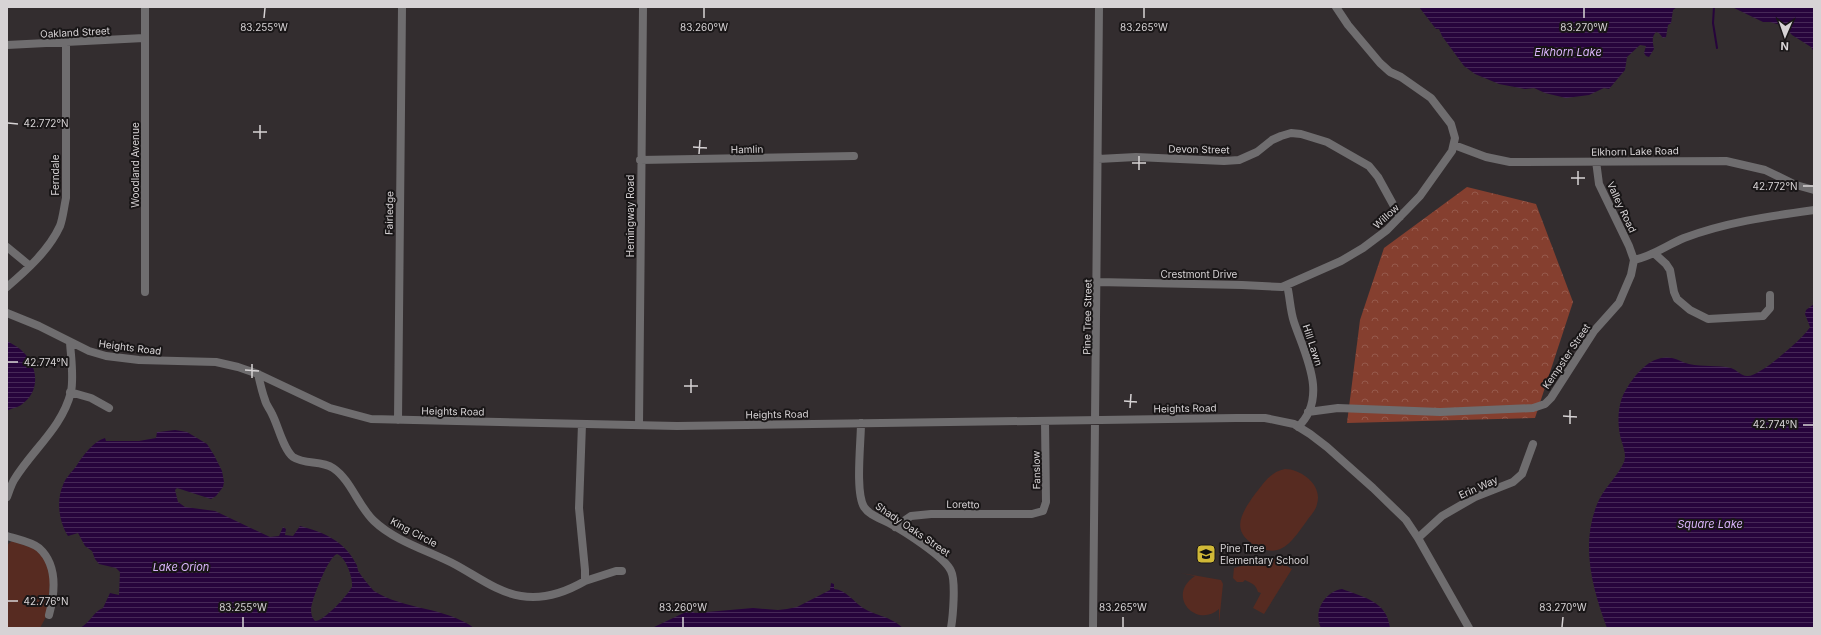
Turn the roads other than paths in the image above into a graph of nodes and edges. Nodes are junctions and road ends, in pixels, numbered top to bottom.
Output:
1 (145, 7) edge
2 (402, 7) edge
3 (643, 7) edge
4 (1099, 7) edge
5 (1336, 7) edge
6 (144, 38) junction
7 (66, 42) junction
8 (7, 45) edge
9 (1454, 145) junction
10 (854, 156) dead end
11 (1098, 158) junction
12 (640, 160) junction
13 (1596, 161) junction
14 (1814, 190) edge
15 (1814, 210) edge
16 (1400, 217) junction
17 (7, 247) edge
18 (1655, 254) junction
19 (1634, 260) junction
20 (30, 266) junction
21 (1299, 278) joint
22 (1097, 282) junction
23 (1287, 285) junction
24 (7, 287) edge
25 (145, 292) dead end
26 (1770, 295) dead end
27 (7, 313) edge
28 (70, 342) junction
29 (258, 374) junction
30 (70, 392) junction
31 (109, 408) dead end
32 (1308, 412) junction
33 (398, 420) junction
34 (1096, 420) junction
35 (1045, 421) junction
36 (861, 423) junction
37 (582, 424) junction
38 (639, 426) junction
39 (1298, 426) junction
40 (1533, 444) dead end
41 (7, 497) edge
42 (1035, 513) joint
43 (895, 527) junction
44 (7, 536) edge
45 (1418, 538) junction
46 (622, 571) dead end
47 (585, 581) junction
48 (49, 615) dead end
49 (951, 628) edge
50 (1093, 628) edge
51 (1469, 628) edge

1 - 6 street, Woodland Avenue
2 - 33 street, Fairledge
3 - 12 street, Hemingway Road
4 - 11 street, Pine Tree Street
5 - 9 street
6 - 7 street, Oakland Street
6 - 25 street, Woodland Avenue
7 - 8 street, Oakland Street
7 - 20 street, Ferndale
9 - 13 street, Elkhorn Lake Road
9 - 16 street, Willow
10 - 12 street, Hamlin
11 - 16 street, Devon Street
11 - 22 street, Pine Tree Street
12 - 38 street, Hemingway Road
13 - 14 street, Elkhorn Lake Road
13 - 19 street, Valley Road
15 - 18 street
16 - 21 street, Willow
17 - 20 street
18 - 19 street
18 - 26 street
19 - 32 street, Kempster Street
20 - 24 street, Ferndale
21 - 23 street, Crestmont Drive
22 - 23 street, Crestmont Drive
22 - 34 street, Pine Tree Street
23 - 32 street, Hill Lawn
27 - 28 street, Heights Road
28 - 29 street, Heights Road
28 - 30 street
29 - 33 street, Heights Road
29 - 47 street, King Circle
30 - 31 street
30 - 41 street
32 - 39 street
33 - 37 street, Heights Road
34 - 35 street, Heights Road
34 - 39 street, Heights Road
34 - 50 street, Pine Tree Street
35 - 36 street, Heights Road
35 - 42 street, Fanslow
36 - 38 street, Heights Road
36 - 43 street, Shady Oaks Street
37 - 38 street, Heights Road
37 - 47 street
39 - 45 street, Heights Road
40 - 45 street, Erin Way
42 - 43 street, Loretto
43 - 49 street, Shady Oaks Street
44 - 48 street
45 - 51 street, Heights Road
46 - 47 street, King Circle

